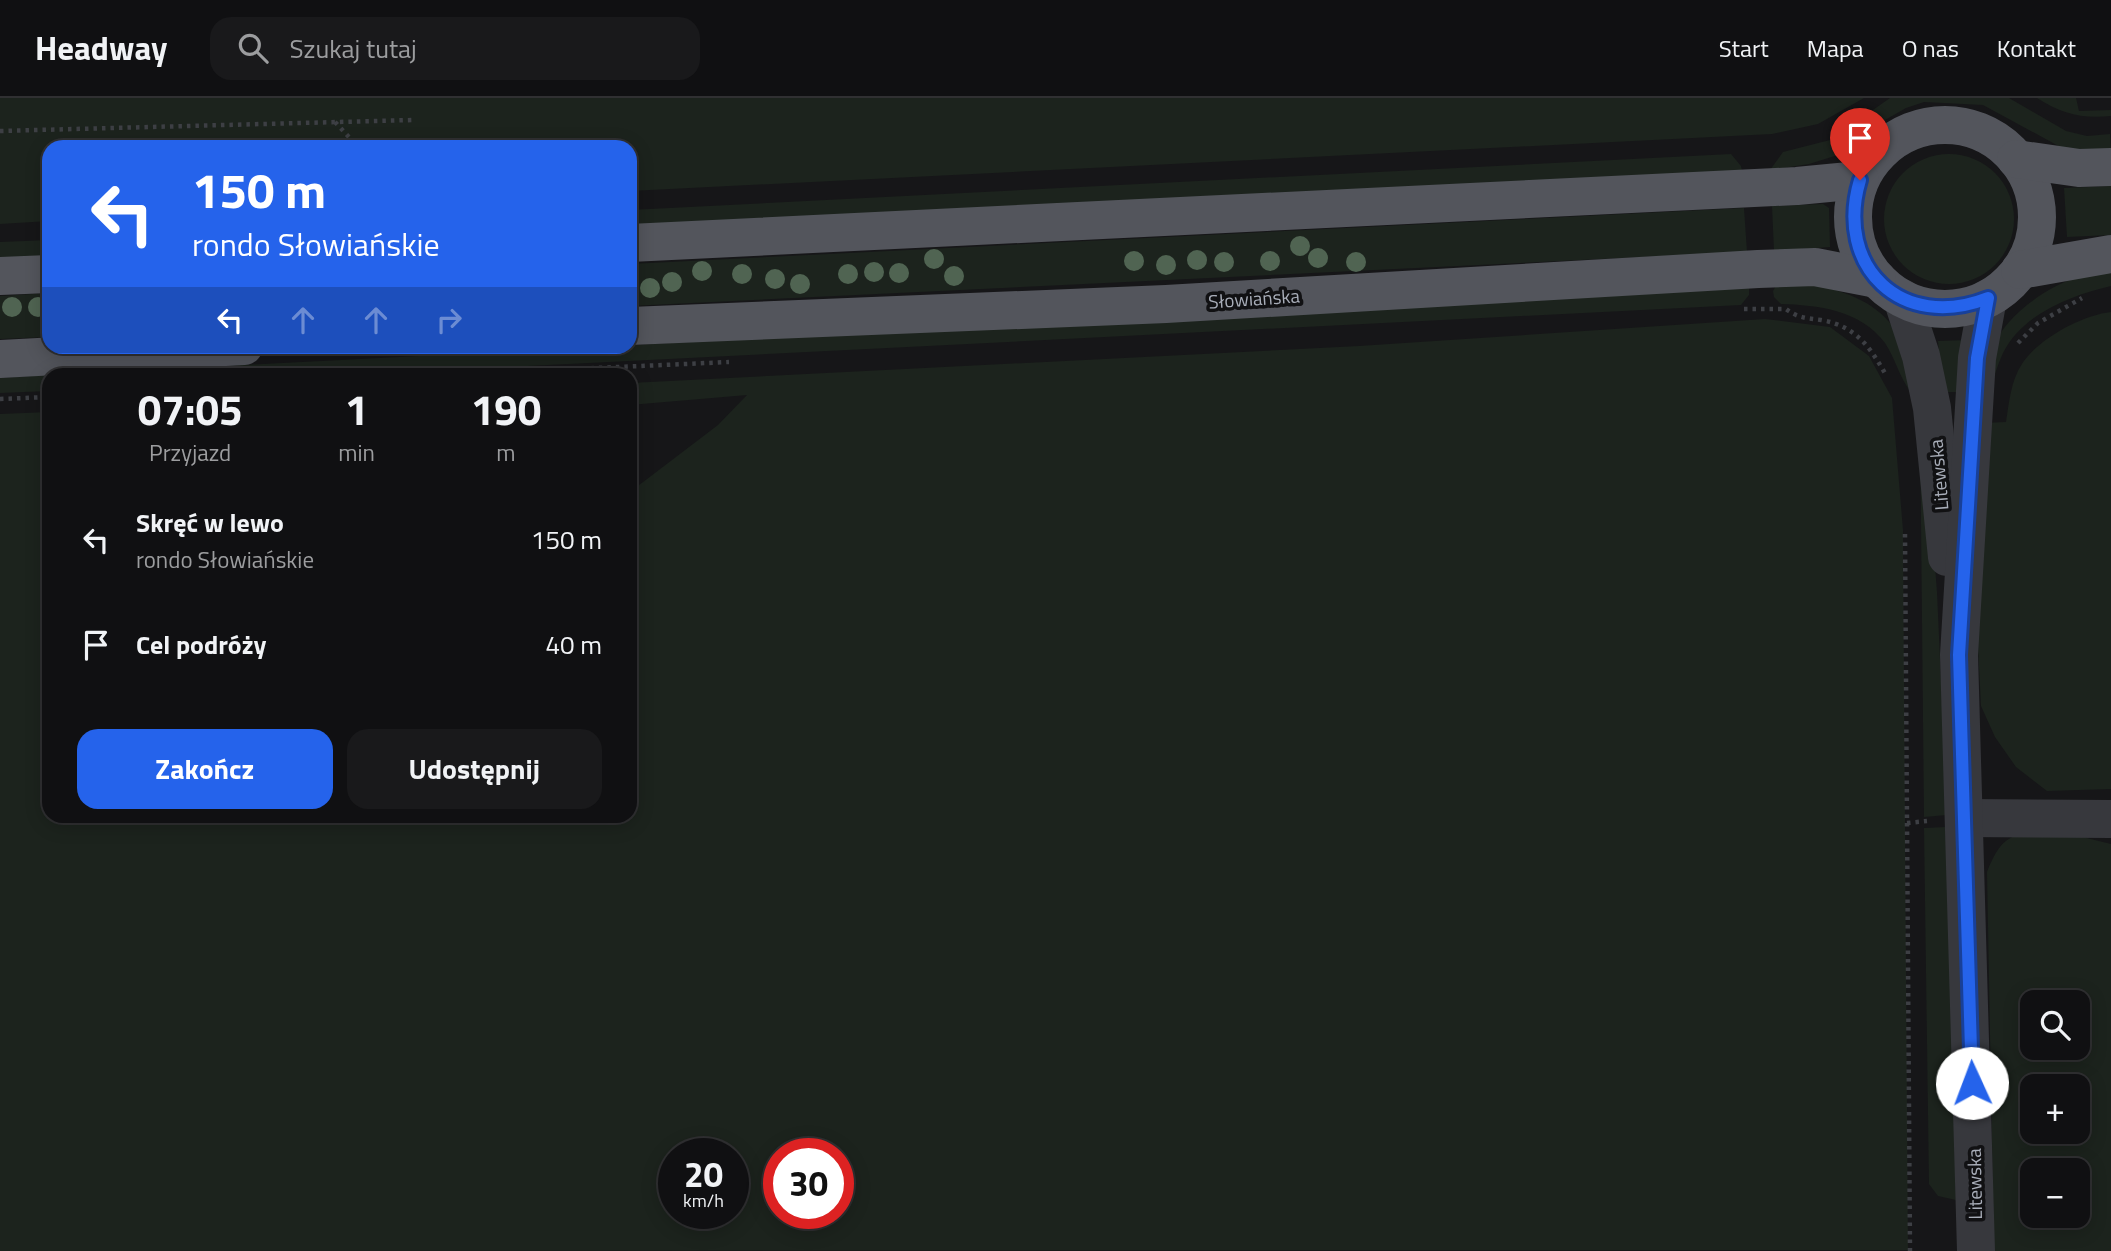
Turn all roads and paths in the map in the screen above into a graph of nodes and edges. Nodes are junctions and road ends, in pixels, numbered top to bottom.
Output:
1 (413, 120) dead end
2 (335, 122) junction
3 (0, 131) edge
4 (352, 140) edge
5 (2016, 159) junction
6 (2111, 167) edge
7 (1860, 180) junction
8 (637, 243) edge
9 (2111, 254) edge
10 (2020, 270) junction
11 (42, 274) edge
12 (0, 276) edge
13 (1890, 289) junction
14 (1988, 298) junction
15 (1743, 309) dead end
16 (637, 326) edge
17 (94, 354) edge
18 (0, 359) edge
19 (738, 361) dead end
20 (590, 368) edge
21 (1892, 385) dead end
22 (42, 397) edge
23 (0, 399) edge
24 (1905, 520) dead end
25 (1959, 655) junction
26 (1964, 818) junction
27 (2111, 819) edge
28 (1910, 1251) edge
29 (1976, 1251) edge

1 - 2 path
2 - 3 path
2 - 4 path
5 - 6 main road
5 - 7 main road
5 - 10 main road
7 - 8 main road
7 - 13 main road
9 - 10 main road
10 - 14 main road
11 - 12 main road
13 - 14 main road
13 - 16 main road, Słowiańska
13 - 25 street, Litewska
14 - 25 street, Litewska
15 - 21 path
17 - 18 main road
19 - 20 path
22 - 23 path
24 - 28 path
25 - 26 street, Litewska
26 - 27 street
26 - 29 street, Litewska

